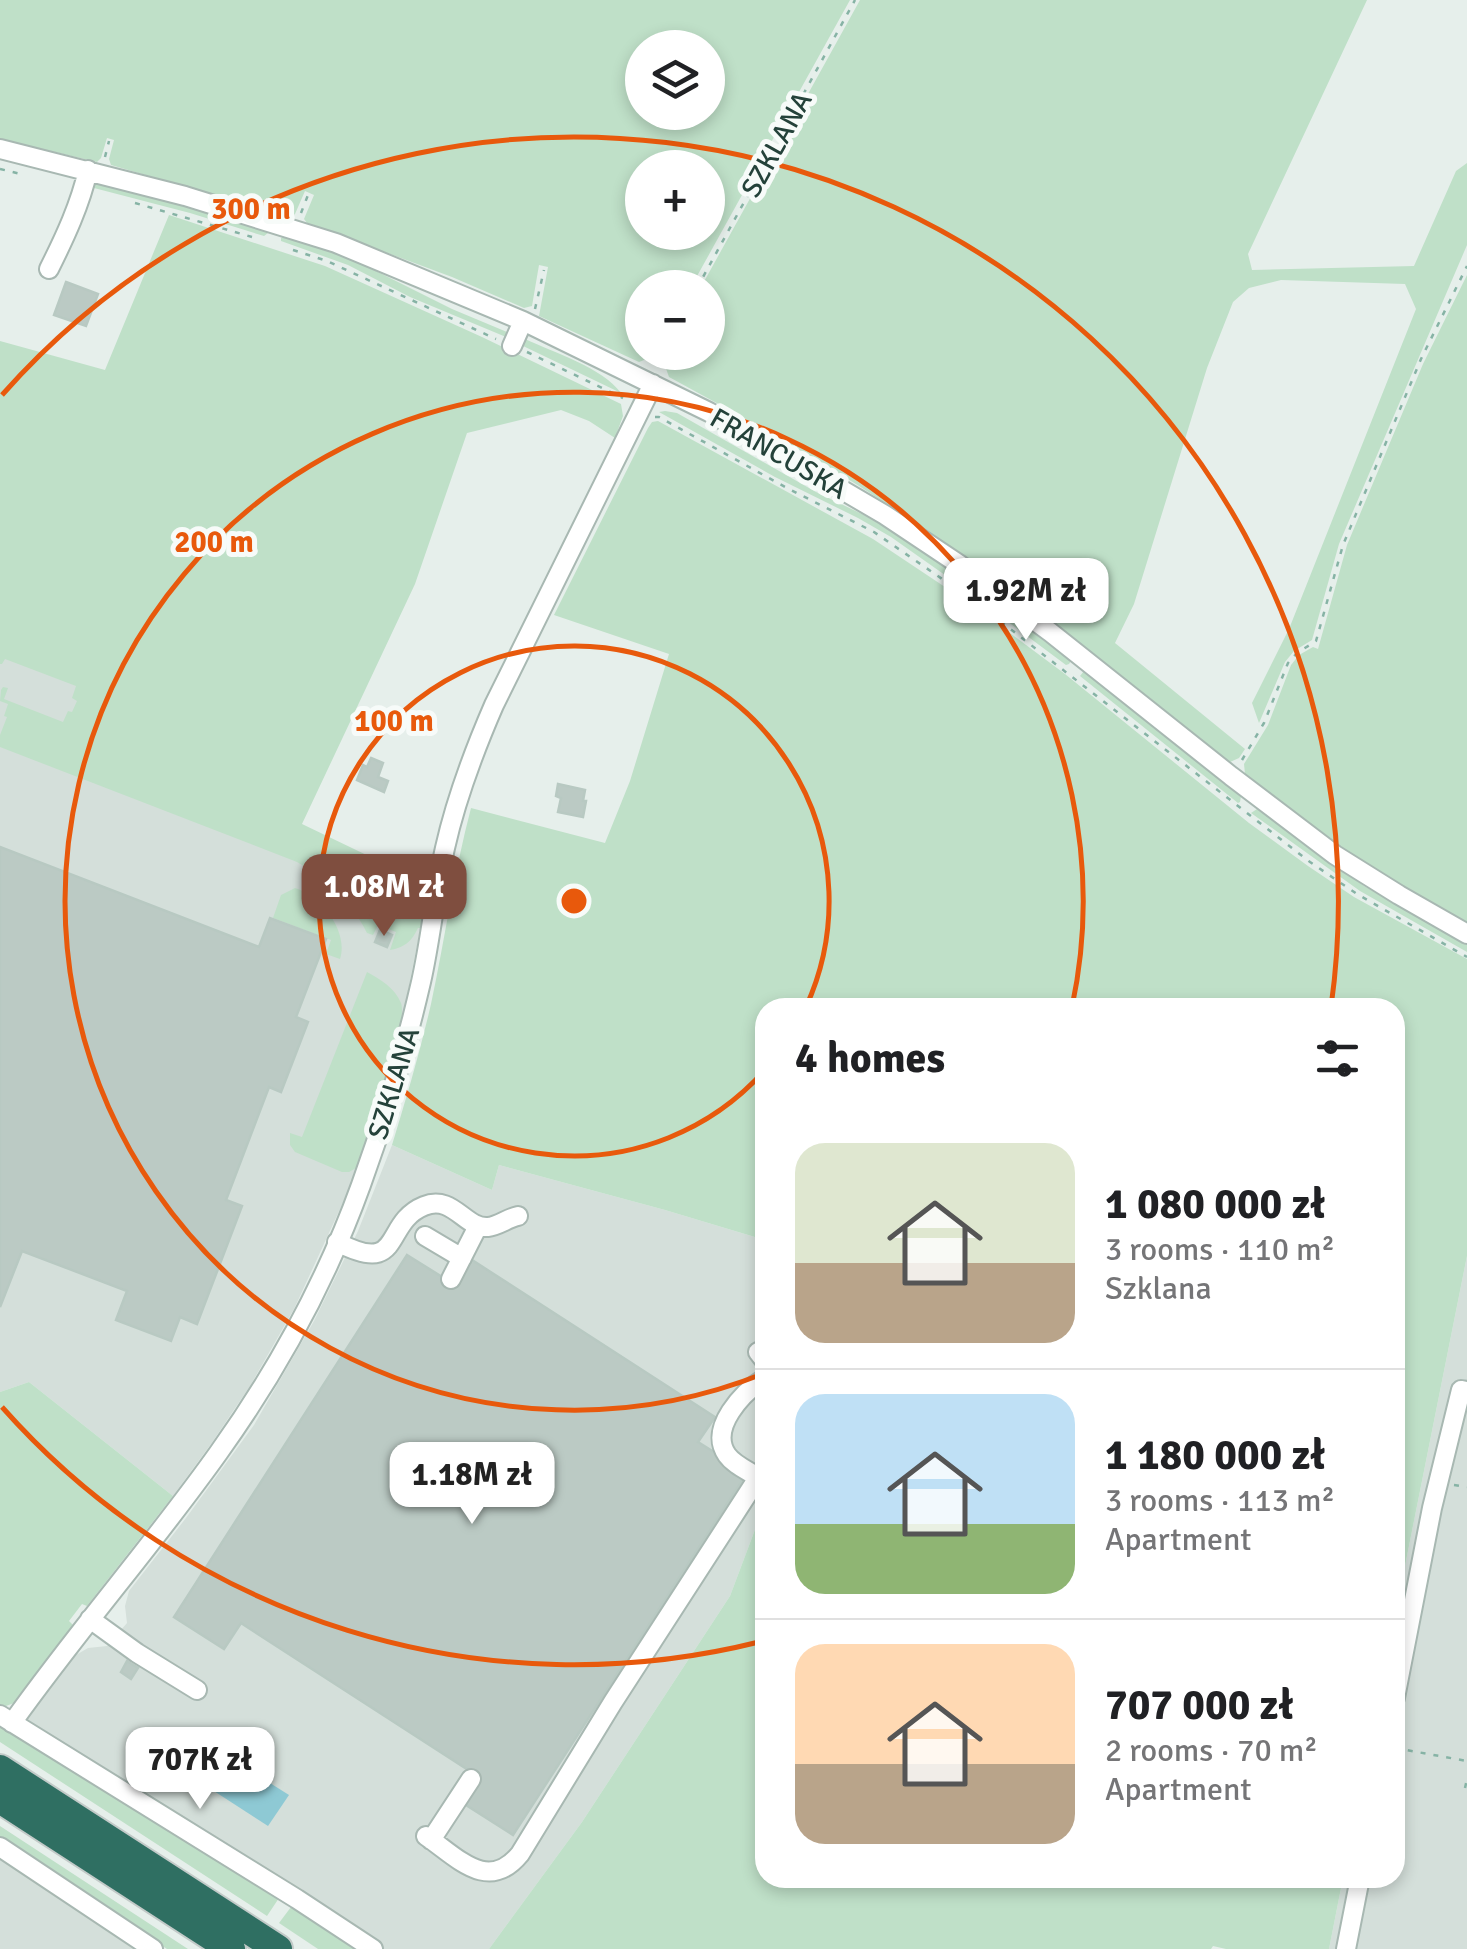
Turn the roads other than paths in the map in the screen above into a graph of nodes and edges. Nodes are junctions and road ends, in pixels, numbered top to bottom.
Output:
1 (0, 149) edge
2 (88, 170) junction
3 (288, 226) junction
4 (273, 243) road end
5 (50, 269) dead end
6 (526, 322) junction
7 (512, 346) road end
8 (654, 384) junction
9 (1084, 659) junction
10 (1071, 674) road end
11 (1256, 795) junction
12 (1243, 812) road end
13 (1467, 934) edge
14 (518, 1216) dead end
15 (478, 1226) junction
16 (425, 1236) dead end
17 (337, 1242) junction
18 (462, 1258) junction
19 (451, 1279) dead end
20 (755, 1386) edge
21 (1467, 1391) edge
22 (755, 1469) edge
23 (755, 1483) edge
24 (90, 1619) junction
25 (1405, 1647) edge
26 (197, 1690) dead end
27 (6, 1720) edge
28 (0, 1768) edge
29 (471, 1779) dead end
30 (0, 1799) edge
31 (0, 1847) edge
32 (1358, 1888) edge
33 (153, 1949) edge
34 (231, 1949) edge
35 (278, 1949) edge
36 (374, 1949) edge
37 (1346, 1949) edge

1 - 2 street, FRANCUSKA
2 - 3 street, FRANCUSKA
2 - 5 street
3 - 4 street
3 - 6 street, FRANCUSKA
6 - 7 street
6 - 8 street, FRANCUSKA
8 - 9 street, FRANCUSKA
8 - 17 street, SZKLANA
9 - 10 street
9 - 11 street, FRANCUSKA
11 - 12 street
11 - 13 street, FRANCUSKA
14 - 15 street
15 - 17 street
15 - 18 street
16 - 18 street
17 - 24 street, SZKLANA
18 - 19 street
20 - 22 street
21 - 25 street
23 - 29 street
24 - 26 street
24 - 27 street, SZKLANA
27 - 36 street
28 - 35 highway
30 - 34 highway
31 - 33 street
32 - 37 street

